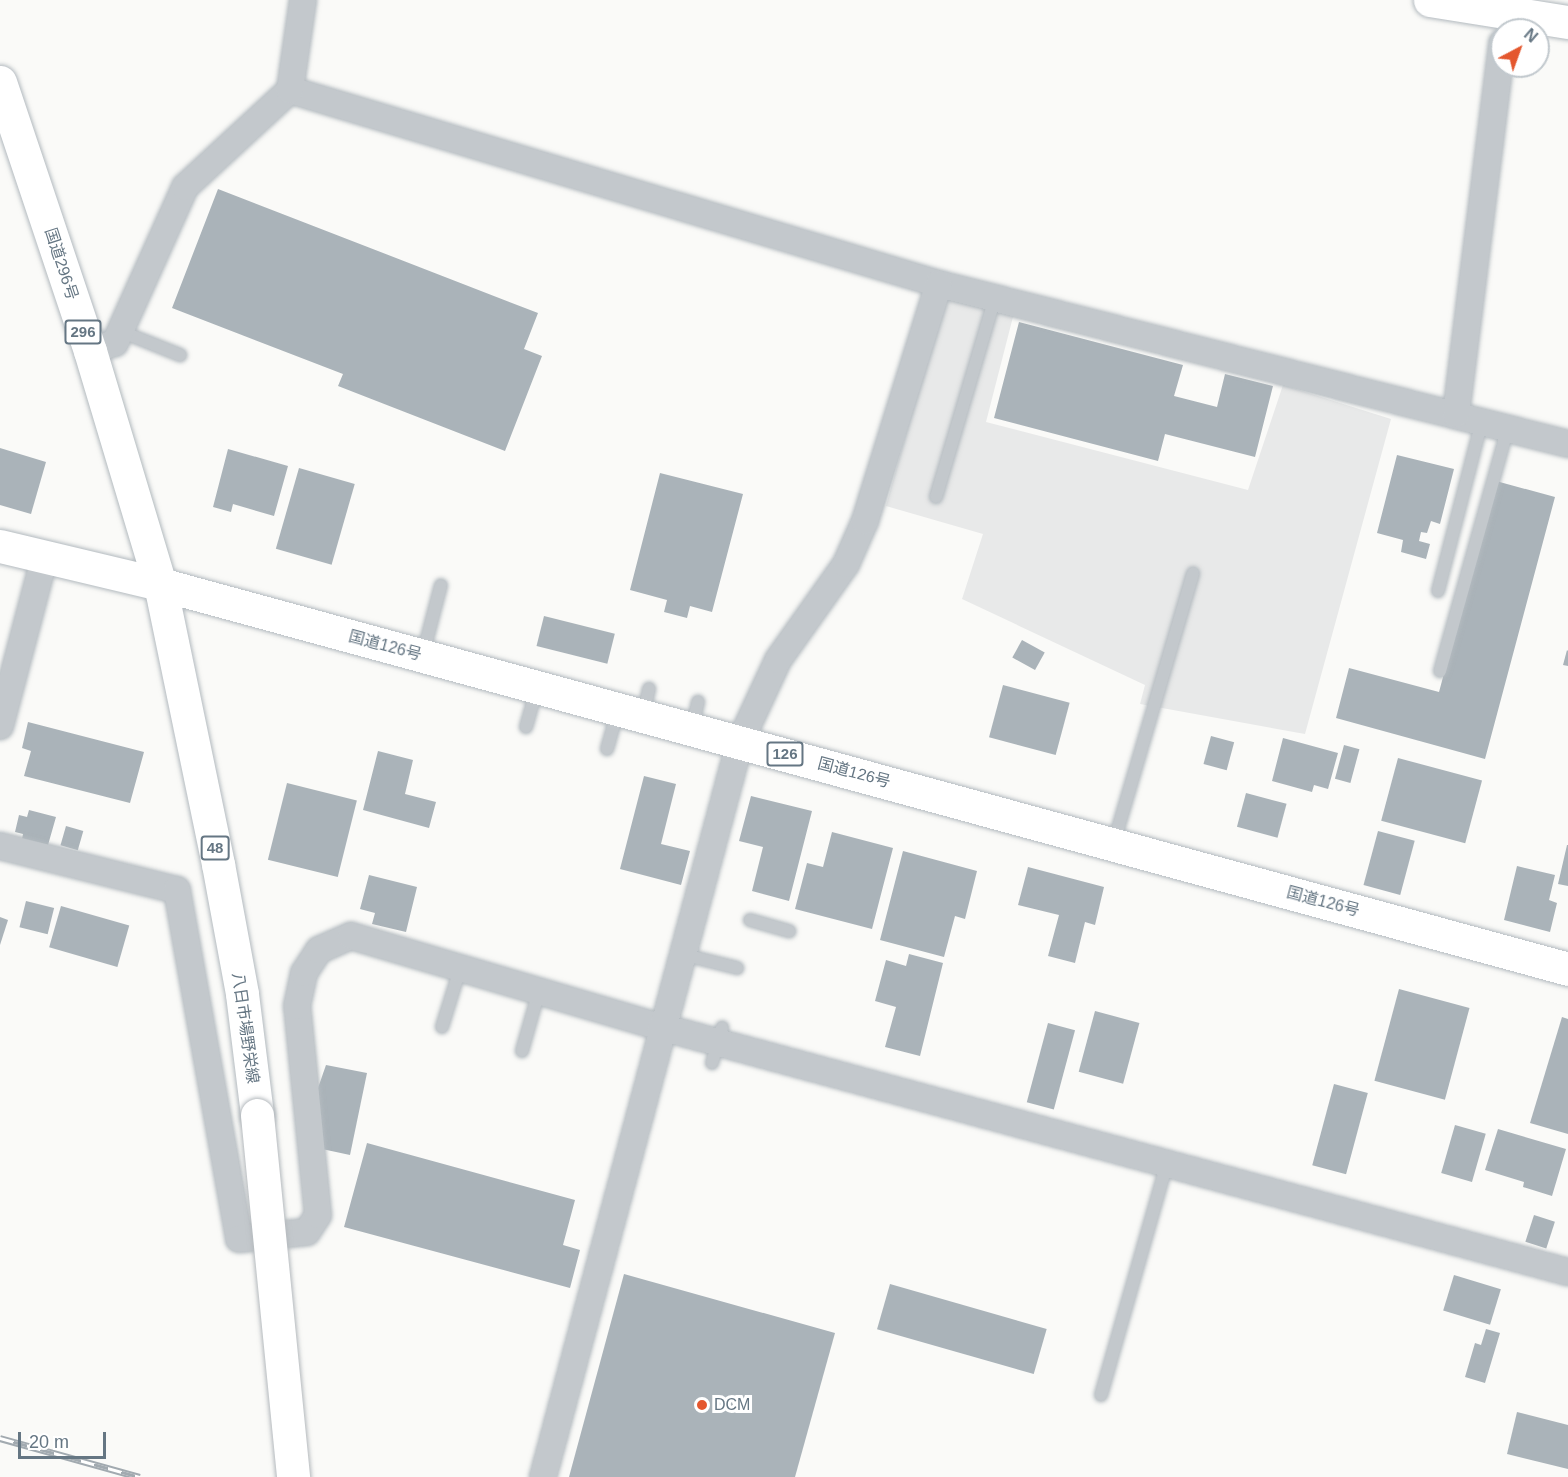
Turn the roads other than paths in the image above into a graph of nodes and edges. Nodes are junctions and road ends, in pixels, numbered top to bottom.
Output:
1 (303, 0) edge
2 (1430, 0) edge
3 (1494, 18) edge
4 (1550, 22) edge
5 (1568, 22) edge
6 (1498, 78) edge
7 (0, 82) edge
8 (290, 90) junction
9 (939, 284) junction
10 (995, 298) junction
11 (120, 331) junction
12 (90, 351) junction
13 (180, 355) dead end
14 (1456, 414) junction
15 (1482, 421) junction
16 (1508, 428) junction
17 (1568, 444) edge
18 (936, 497) dead end
19 (0, 546) edge
20 (44, 558) junction
21 (1193, 573) dead end
22 (160, 584) junction
23 (441, 585) dead end
24 (1438, 591) dead end
25 (422, 656) junction
26 (1440, 671) dead end
27 (538, 687) junction
28 (636, 705) junction
29 (0, 726) edge
30 (526, 727) dead end
31 (740, 742) junction
32 (607, 749) dead end
33 (1114, 844) junction
34 (0, 846) edge
35 (750, 920) dead end
36 (789, 931) dead end
37 (681, 954) junction
38 (737, 968) dead end
39 (460, 969) junction
40 (1568, 969) edge
41 (538, 991) junction
42 (442, 1027) dead end
43 (662, 1027) junction
44 (522, 1050) dead end
45 (1167, 1164) junction
46 (1568, 1272) edge
47 (1101, 1395) dead end
48 (293, 1477) edge
49 (543, 1477) edge

1 - 8 street
2 - 3 main road
4 - 5 main road
6 - 14 street
7 - 12 main road, 国道296号 / 296
8 - 9 street
8 - 11 street
9 - 10 street
9 - 31 street
10 - 14 street
10 - 18 lane
11 - 12 street
11 - 13 lane
12 - 22 main road, 国道296号 / 296
14 - 15 street
15 - 16 street
15 - 24 lane
16 - 17 street
16 - 26 lane
19 - 20 main road, 国道126号 / 126
20 - 22 main road, 国道126号 / 126
20 - 29 street
21 - 33 lane
22 - 25 main road, 国道126号 / 126
22 - 48 main road, 八日市場野栄線 / 48, bridge
23 - 25 lane
25 - 27 main road, 国道126号 / 126
27 - 28 main road, 国道126号 / 126
27 - 30 lane
28 - 31 main road, 国道126号 / 126
28 - 32 lane
31 - 33 main road, 国道126号 / 126
31 - 37 street
33 - 40 main road, 国道126号 / 126
34 - 39 street
35 - 36 lane
37 - 38 lane
37 - 43 street
39 - 41 street
39 - 42 lane
41 - 43 street
41 - 44 lane
43 - 45 street
43 - 49 street
45 - 46 street
45 - 47 lane

